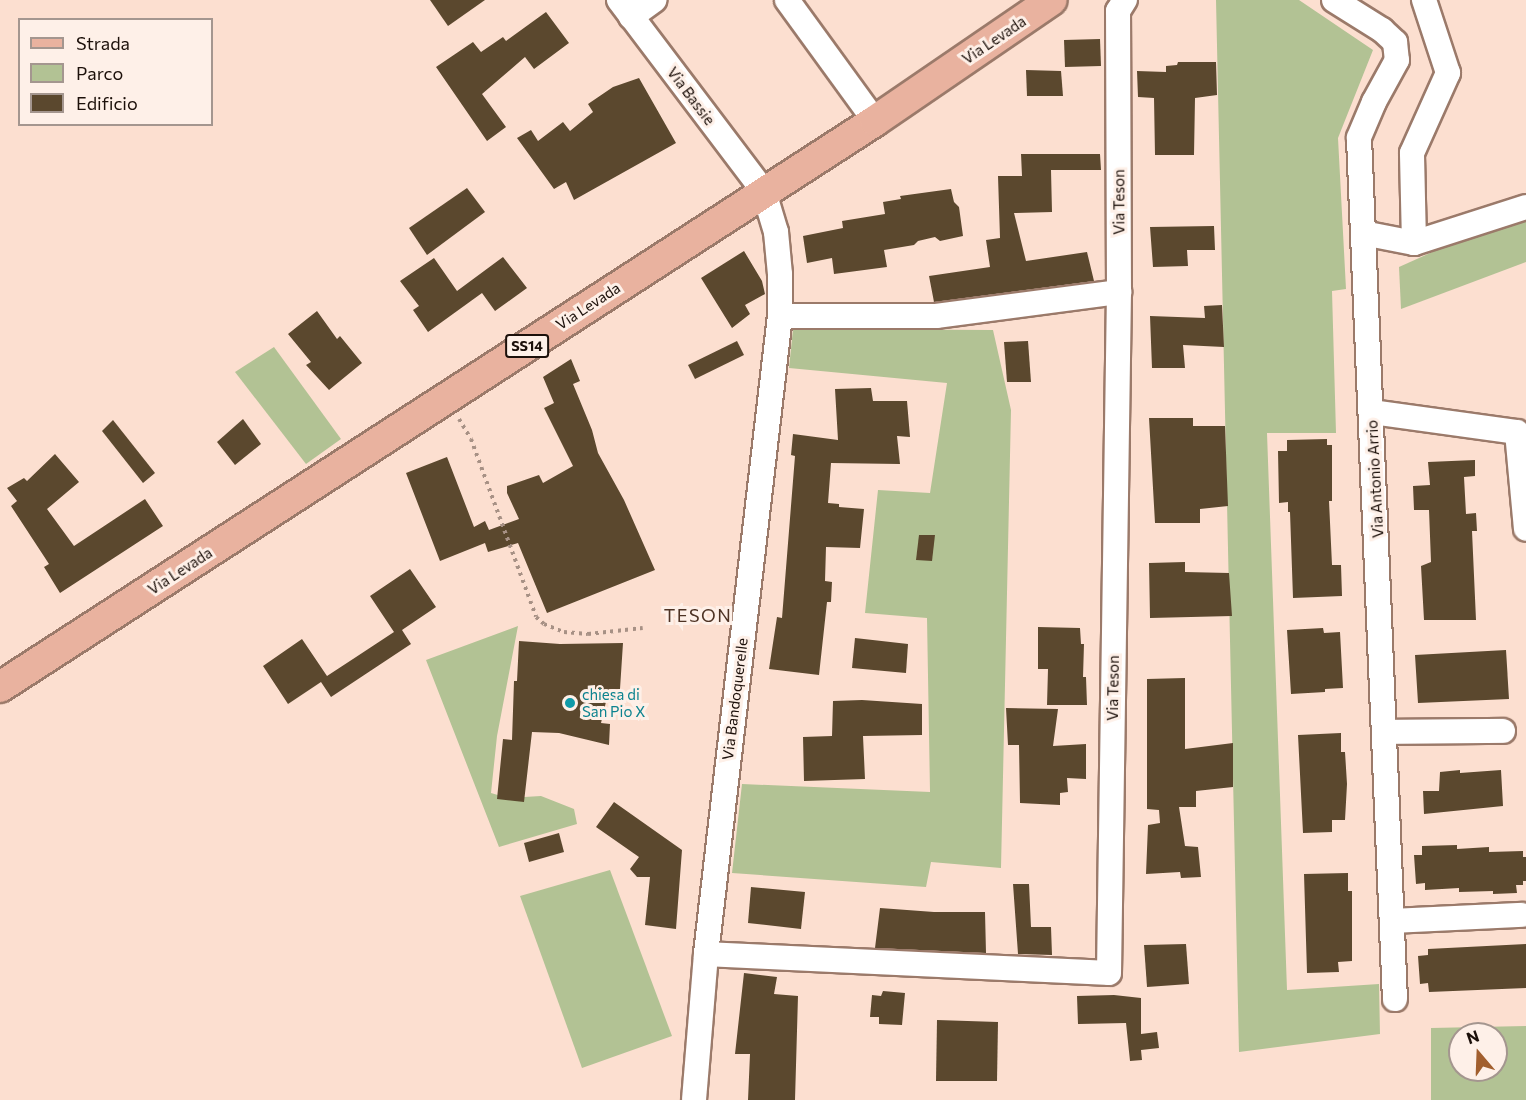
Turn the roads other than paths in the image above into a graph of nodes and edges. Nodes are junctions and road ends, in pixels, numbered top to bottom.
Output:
1 (654, 0) edge
2 (787, 0) edge
3 (1052, 0) edge
4 (1125, 0) edge
5 (1334, 0) edge
6 (1424, 0) edge
7 (625, 8) edge
8 (874, 120) junction
9 (765, 192) junction
10 (1526, 207) edge
11 (1364, 233) junction
12 (1414, 243) junction
13 (1119, 292) junction
14 (780, 316) junction
15 (1372, 412) junction
16 (1526, 526) edge
17 (0, 687) edge
18 (1503, 731) dead end
19 (1386, 732) junction
20 (1522, 915) dead end
21 (1393, 921) junction
22 (706, 954) junction
23 (1395, 999) dead end
24 (694, 1100) edge

1 - 7 street
2 - 8 street
3 - 8 main road, Via Levada / SS14
4 - 13 street, Via Teson
5 - 11 street, Via Antonio Arrio
6 - 12 street
7 - 9 street, Via Bassie
8 - 9 main road, Via Levada / SS14
9 - 14 street, Via Bandoquerelle
9 - 17 main road, Via Levada / SS14
10 - 12 street
11 - 12 street
11 - 15 street, Via Antonio Arrio
13 - 14 street
13 - 22 street, Via Teson
14 - 22 street, Via Bandoquerelle
15 - 16 street
15 - 19 street, Via Antonio Arrio
18 - 19 street
19 - 21 street, Via Antonio Arrio
20 - 21 street
21 - 23 street, Via Antonio Arrio
22 - 24 street, Via Bandoquerelle

